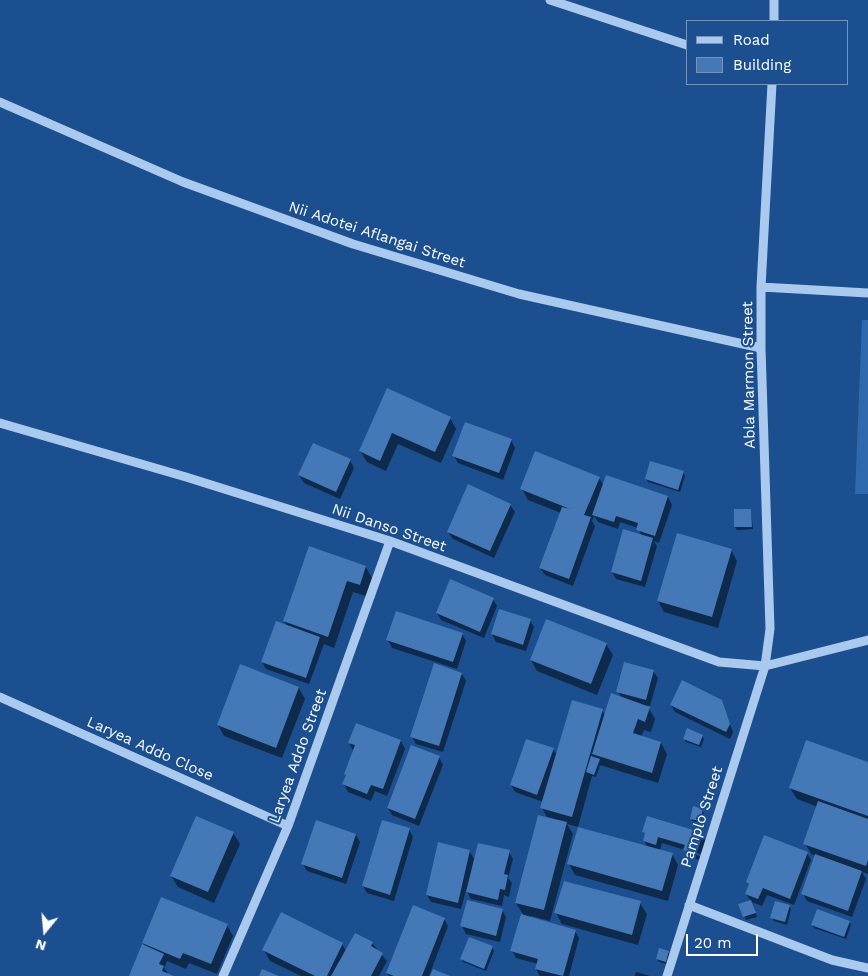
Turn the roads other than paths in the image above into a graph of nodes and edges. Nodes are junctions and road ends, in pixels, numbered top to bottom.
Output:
1 (550, 0) edge
2 (774, 0) edge
3 (774, 20) edge
4 (686, 45) edge
5 (772, 85) edge
6 (0, 102) edge
7 (761, 287) junction
8 (868, 293) edge
9 (761, 348) junction
10 (0, 423) edge
11 (390, 541) junction
12 (868, 640) edge
13 (765, 666) junction
14 (0, 697) edge
15 (288, 826) junction
16 (689, 905) junction
17 (868, 968) edge
18 (223, 976) edge
19 (667, 976) edge

1 - 4 street
2 - 3 street
5 - 7 street, Abla Marmon Street
6 - 9 street, Nii Adotei Aflangai Street
7 - 8 street
7 - 9 street, Abla Marmon Street
9 - 13 street, Abla Marmon Street
10 - 11 street, Nii Danso Street
11 - 13 street, Nii Danso Street
11 - 15 street, Laryea Addo Street
12 - 13 street, Nii Danso Street
13 - 16 street, Pamplo Street
14 - 15 street, Laryea Addo Close
15 - 18 street, Laryea Addo Street
16 - 17 street
16 - 19 street, Pamplo Street

